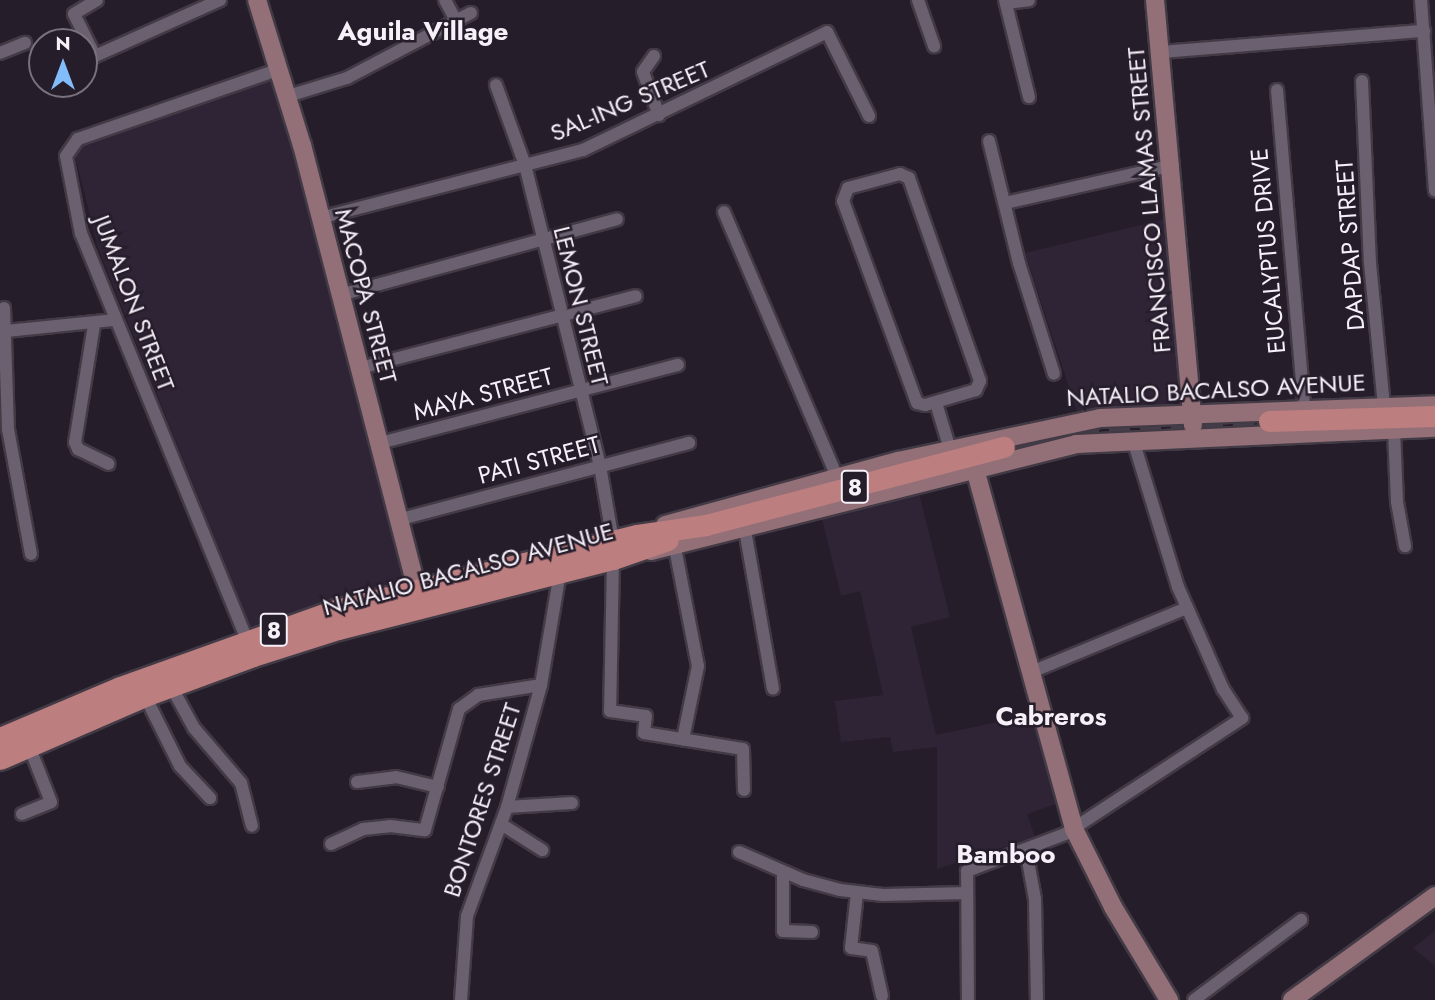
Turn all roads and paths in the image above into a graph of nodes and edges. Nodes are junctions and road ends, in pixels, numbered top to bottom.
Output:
1 (97, 0) edge
2 (220, 0) edge
3 (257, 0) edge
4 (445, 0) edge
5 (918, 0) edge
6 (1029, 0) edge
7 (1156, 0) edge
8 (1421, 0) edge
9 (1005, 1) edge
10 (471, 13) dead end
11 (456, 21) junction
12 (1423, 31) junction
13 (24, 43) dead end
14 (934, 46) dead end
15 (1161, 51) junction
16 (0, 53) edge
17 (654, 56) dead end
18 (280, 69) junction
19 (1362, 81) dead end
20 (496, 85) dead end
21 (1276, 90) dead end
22 (288, 96) junction
23 (1029, 97) dead end
24 (659, 115) junction
25 (869, 116) dead end
26 (989, 141) dead end
27 (1434, 142) edge
28 (525, 165) junction
29 (1172, 165) junction
30 (1435, 190) edge
31 (1005, 203) junction
32 (724, 212) dead end
33 (320, 218) junction
34 (617, 219) dead end
35 (542, 239) junction
36 (340, 295) junction
37 (636, 296) dead end
38 (4, 308) dead end
39 (562, 316) junction
40 (115, 320) junction
41 (94, 325) junction
42 (6, 331) junction
43 (2, 364) edge
44 (678, 365) dead end
45 (360, 369) junction
46 (1054, 374) dead end
47 (581, 391) junction
48 (936, 403) junction
49 (1435, 405) edge
50 (1384, 406) junction
51 (1304, 408) junction
52 (1192, 413) junction
53 (1435, 416) edge
54 (1269, 421) tunnel mouth
55 (1435, 428) edge
56 (4, 429) edge
57 (1394, 430) junction
58 (1194, 437) junction
59 (1133, 440) junction
60 (380, 443) junction
61 (689, 443) dead end
62 (1004, 447) tunnel mouth
63 (950, 449) junction
64 (109, 464) dead end
65 (600, 466) junction
66 (975, 469) junction
67 (837, 477) junction
68 (401, 519) junction
69 (745, 530) junction
70 (637, 544) junction
71 (1405, 546) dead end
72 (675, 548) junction
73 (613, 550) junction
74 (31, 554) dead end
75 (559, 573) junction
76 (420, 598) junction
77 (1186, 608) junction
78 (247, 640) junction
79 (1029, 673) junction
80 (541, 685) junction
81 (171, 686) junction
82 (773, 689) dead end
83 (145, 696) junction
84 (63, 722) junction
85 (0, 738) edge
86 (683, 739) junction
87 (29, 747) junction
88 (0, 759) edge
89 (357, 782) dead end
90 (438, 787) junction
91 (744, 790) dead end
92 (210, 798) dead end
93 (572, 803) dead end
94 (507, 807) junction
95 (22, 814) dead end
96 (501, 824) junction
97 (252, 826) dead end
98 (1074, 829) junction
99 (331, 844) dead end
100 (542, 850) dead end
101 (1026, 850) junction
102 (739, 852) dead end
103 (783, 872) junction
104 (857, 893) junction
105 (967, 893) junction
106 (1435, 896) edge
107 (1301, 919) dead end
108 (812, 932) dead end
109 (882, 996) dead end
110 (461, 1000) edge
111 (968, 1000) edge
112 (1037, 1000) edge
113 (1169, 1000) edge
114 (1194, 1000) edge
115 (1292, 1000) edge

1 - 2 street
3 - 18 main road, MACOPA STREET
4 - 11 street
5 - 14 street
6 - 9 street
7 - 15 main road, FRANCISCO LLAMAS STREET
8 - 12 street
9 - 23 street
10 - 11 street
11 - 22 street
12 - 15 street
12 - 27 street
13 - 16 street
15 - 29 main road, FRANCISCO LLAMAS STREET
17 - 24 street
18 - 22 main road, MACOPA STREET
18 - 40 street, JUMALON STREET
19 - 50 street, DAPDAP STREET
20 - 28 street, LEMON STREET
21 - 51 street, EUCALYPTUS DRIVE
22 - 33 main road, MACOPA STREET
24 - 25 street, SAL-ING STREET
24 - 28 street, SAL-ING STREET
26 - 31 street
27 - 30 street
28 - 33 street, SAL-ING STREET
28 - 35 street, LEMON STREET
29 - 31 street
29 - 52 main road, FRANCISCO LLAMAS STREET
31 - 46 street
32 - 67 street
33 - 36 main road, MACOPA STREET
34 - 35 street
35 - 36 street
35 - 39 street, LEMON STREET
36 - 45 main road, MACOPA STREET
37 - 39 street
38 - 42 street
39 - 45 street
39 - 47 street, LEMON STREET
40 - 41 street
40 - 78 street, JUMALON STREET
41 - 42 street
41 - 64 street
42 - 43 street
43 - 56 street
44 - 47 street, MAYA STREET
45 - 60 main road, MACOPA STREET
47 - 60 street, MAYA STREET
47 - 65 street, LEMON STREET
48 - 48 street
48 - 63 street
49 - 50 main road, NATALIO BACALSO AVENUE / 8
50 - 51 main road, NATALIO BACALSO AVENUE / 8
51 - 52 main road, NATALIO BACALSO AVENUE / 8
52 - 58 main road, FRANCISCO LLAMAS STREET
52 - 63 main road, NATALIO BACALSO AVENUE / 8
53 - 54 main road
55 - 57 main road, NATALIO BACALSO AVENUE / 8
56 - 74 street
57 - 58 main road, NATALIO BACALSO AVENUE / 8
57 - 71 street
58 - 59 main road, NATALIO BACALSO AVENUE / 8
59 - 66 main road, NATALIO BACALSO AVENUE / 8
59 - 77 street
60 - 68 main road, MACOPA STREET
61 - 65 street, PATI STREET
62 - 70 main road, NATALIO BACALSO AVENUE / 8
63 - 67 main road, NATALIO BACALSO AVENUE / 8
65 - 68 street, PATI STREET
65 - 73 street, LEMON STREET
66 - 69 main road, NATALIO BACALSO AVENUE / 8
66 - 79 main road
67 - 70 main road, NATALIO BACALSO AVENUE / 8
68 - 76 main road, MACOPA STREET
69 - 72 main road, NATALIO BACALSO AVENUE / 8
69 - 82 street
70 - 72 main road, NATALIO BACALSO AVENUE / 8
70 - 73 main road, NATALIO BACALSO AVENUE / 8
72 - 86 street
73 - 75 main road, NATALIO BACALSO AVENUE / 8
73 - 76 main road, NATALIO BACALSO AVENUE / 8
73 - 86 street, LEMON STREET
75 - 76 main road, NATALIO BACALSO AVENUE / 8
75 - 80 street, BONTORES STREET
76 - 78 main road, NATALIO BACALSO AVENUE / 8
76 - 81 main road, NATALIO BACALSO AVENUE / 8
77 - 79 street
77 - 98 street
78 - 84 main road, NATALIO BACALSO AVENUE / 8
79 - 98 main road
80 - 90 street
80 - 94 street, BONTORES STREET
81 - 83 main road, NATALIO BACALSO AVENUE / 8
81 - 97 street
83 - 84 main road, NATALIO BACALSO AVENUE / 8
83 - 92 street
84 - 85 main road, NATALIO BACALSO AVENUE / 8
84 - 87 main road, NATALIO BACALSO AVENUE / 8
86 - 91 street
87 - 88 main road, NATALIO BACALSO AVENUE / 8
87 - 95 street
89 - 90 street
90 - 99 street
93 - 94 street
94 - 96 street, BONTORES STREET
96 - 100 street
96 - 110 street, BONTORES STREET
98 - 101 street
98 - 113 main road
101 - 105 street
101 - 112 street
102 - 103 street
103 - 104 street
103 - 108 street
104 - 105 street
104 - 109 street
105 - 111 street
106 - 115 main road
107 - 114 street

